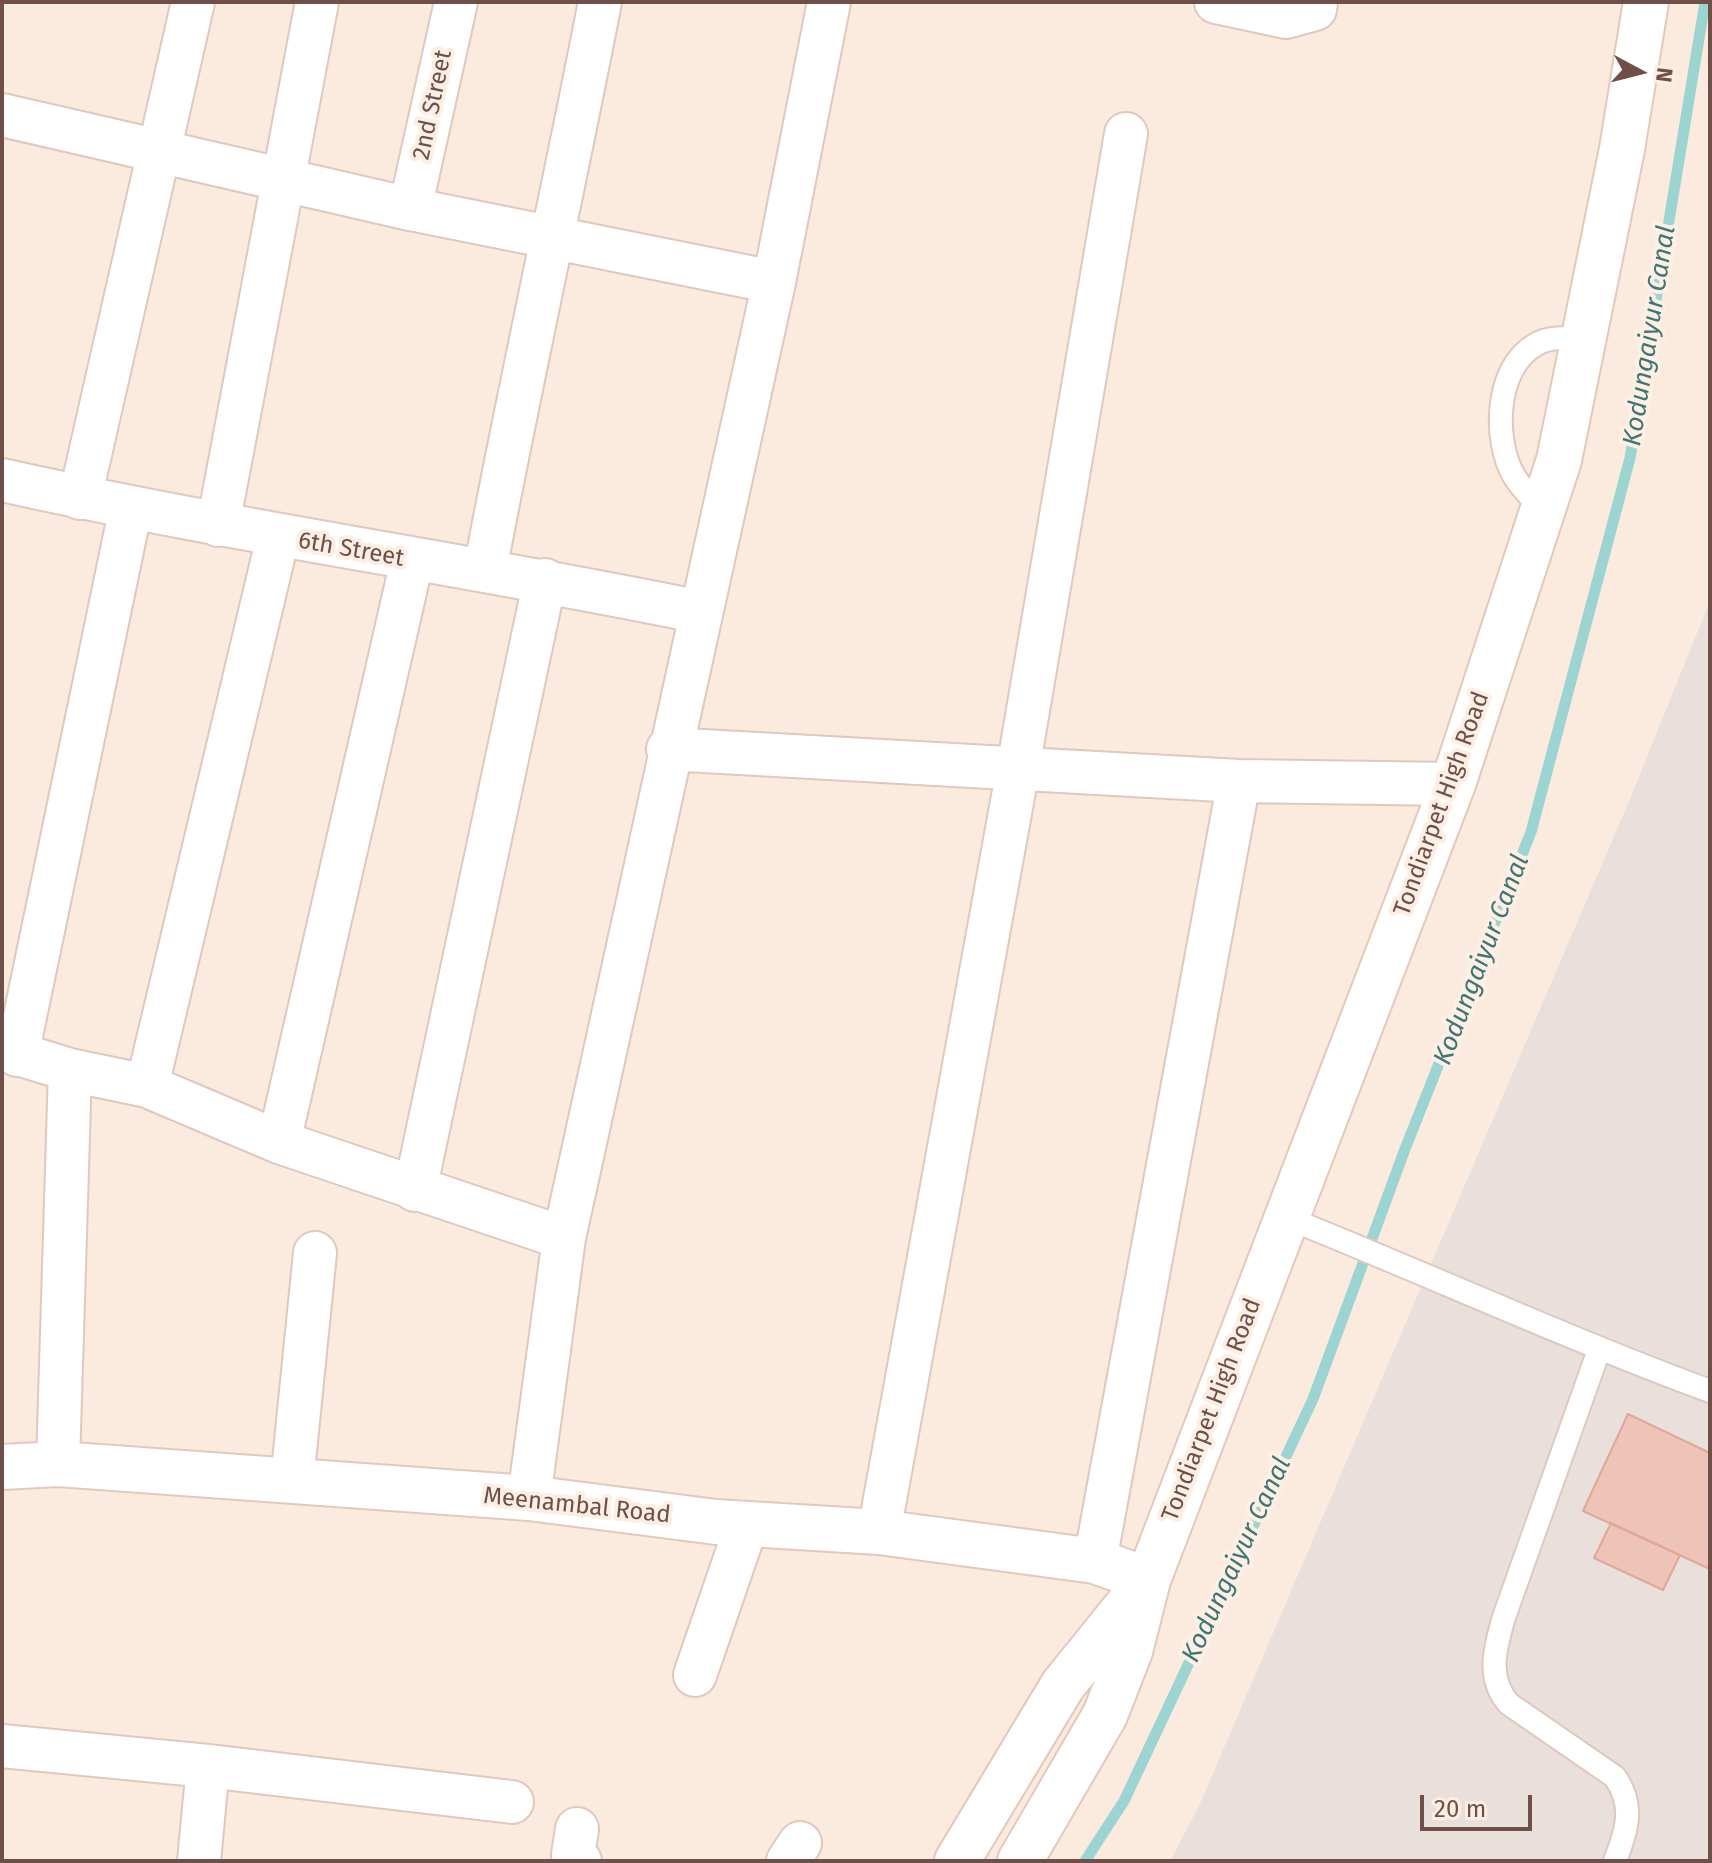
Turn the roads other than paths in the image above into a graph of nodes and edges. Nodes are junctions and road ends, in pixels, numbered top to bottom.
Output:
1 (193, 2) edge
2 (317, 2) edge
3 (456, 2) edge
4 (600, 2) edge
5 (829, 2) edge
6 (1216, 2) edge
7 (1316, 2) edge
8 (1646, 2) edge
9 (2, 115) edge
10 (1126, 134) dead end
11 (159, 151) junction
12 (281, 179) junction
13 (410, 209) junction
14 (553, 239) junction
15 (774, 282) junction
16 (1583, 339) junction
17 (2, 480) edge
18 (80, 498) junction
19 (131, 507) junction
20 (1542, 509) junction
21 (218, 525) junction
22 (278, 537) junction
23 (412, 561) junction
24 (485, 570) junction
25 (545, 580) junction
26 (700, 612) junction
27 (668, 749) junction
28 (1018, 769) junction
29 (1239, 781) junction
30 (1453, 784) junction
31 (9, 1052) edge
32 (70, 1070) junction
33 (147, 1086) junction
34 (279, 1142) junction
35 (415, 1190) junction
36 (1285, 1217) junction
37 (564, 1238) junction
38 (315, 1253) dead end
39 (1599, 1350) junction
40 (1710, 1391) edge
41 (58, 1464) junction
42 (2, 1467) edge
43 (292, 1481) junction
44 (529, 1498) junction
45 (747, 1524) junction
46 (879, 1532) junction
47 (1095, 1561) junction
48 (1148, 1580) junction
49 (695, 1675) dead end
50 (2, 1746) edge
51 (208, 1766) junction
52 (512, 1802) dead end
53 (1620, 1860) edge
54 (199, 1861) edge
55 (957, 1861) edge
56 (1020, 1861) edge

1 - 11 street
2 - 12 street
3 - 13 street, 2nd Street
4 - 14 street
5 - 15 street
6 - 7 street
8 - 16 main road, Tondiarpet High Road
9 - 11 street
10 - 28 street
11 - 12 street
11 - 18 street
12 - 13 street
12 - 21 street
13 - 14 street
14 - 15 street
14 - 24 street
15 - 26 street
16 - 20 main road, Tondiarpet High Road
16 - 20 lane
17 - 18 street, 6th Street
18 - 19 street, 6th Street
19 - 21 street, 6th Street
19 - 31 street
20 - 30 main road, Tondiarpet High Road
21 - 22 street, 6th Street
22 - 23 street, 6th Street
22 - 33 street
23 - 24 street, 6th Street
23 - 34 street
24 - 25 street, 6th Street
25 - 26 street, 6th Street
25 - 35 street
26 - 27 street
27 - 28 street
27 - 37 street
28 - 29 street
28 - 46 street
29 - 30 street
29 - 47 street
30 - 36 main road, Tondiarpet High Road
31 - 32 street
32 - 33 street
32 - 41 street
33 - 34 street
34 - 35 street
35 - 37 street
36 - 39 lane
36 - 48 main road, Tondiarpet High Road
37 - 44 street
38 - 43 street
39 - 40 lane
39 - 53 lane
41 - 42 main road, Meenambal Road
41 - 43 main road, Meenambal Road
43 - 44 main road, Meenambal Road
44 - 45 main road, Meenambal Road
45 - 46 main road, Meenambal Road
45 - 49 street
46 - 47 main road, Meenambal Road
47 - 48 main road, Meenambal Road
48 - 55 main road, Tondiarpet High Road
48 - 56 main road, Tondiarpet High Road
50 - 51 street
51 - 52 street
51 - 54 street

